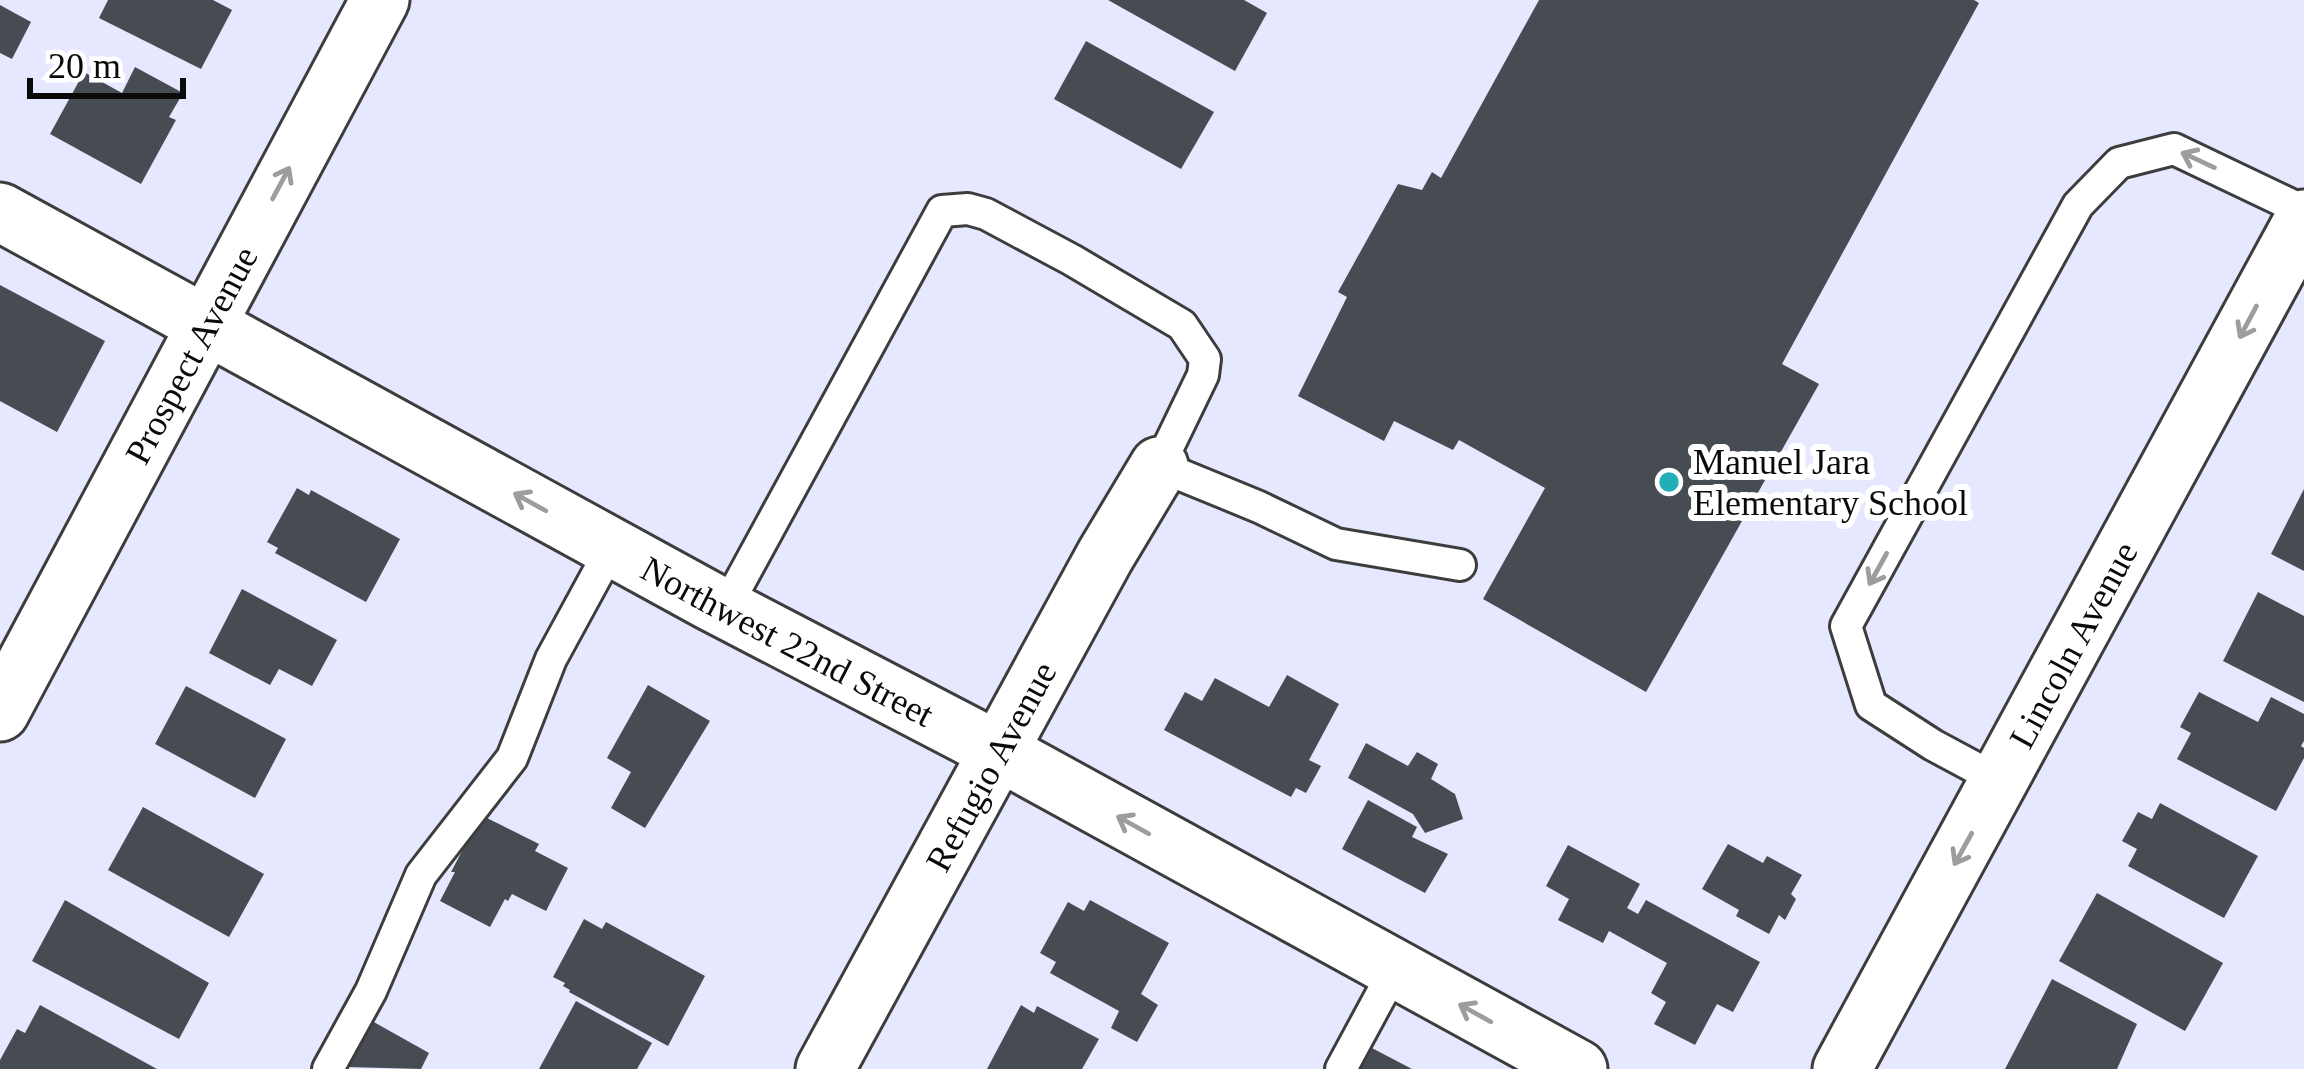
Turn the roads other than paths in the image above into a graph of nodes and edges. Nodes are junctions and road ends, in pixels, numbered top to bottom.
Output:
1 (380, 0) edge
2 (0, 212) edge
3 (2304, 215) edge
4 (206, 323) junction
5 (1159, 466) junction
6 (612, 547) junction
7 (1460, 565) dead end
8 (725, 609) junction
9 (0, 712) edge
10 (1000, 752) junction
11 (2000, 782) junction
12 (1395, 969) junction
13 (328, 1069) edge
14 (825, 1069) edge
15 (1341, 1069) edge
16 (1577, 1069) edge
17 (1842, 1069) edge

4 -> 1 street, Prospect Avenue
2 - 4 street, Northwest 22nd Street
3 -> 11 street, Lincoln Avenue
3 -> 11 lane
6 -> 4 street, Northwest 22nd Street
4 - 9 street, Prospect Avenue
5 - 7 lane
5 - 8 lane
5 - 10 street, Refugio Avenue
6 - 8 street, Northwest 22nd Street
6 - 13 lane
8 - 10 street, Northwest 22nd Street
12 -> 10 street, Northwest 22nd Street
10 - 14 street, Refugio Avenue
11 -> 17 street, Lincoln Avenue
12 - 15 lane
16 -> 12 street, Northwest 22nd Street

